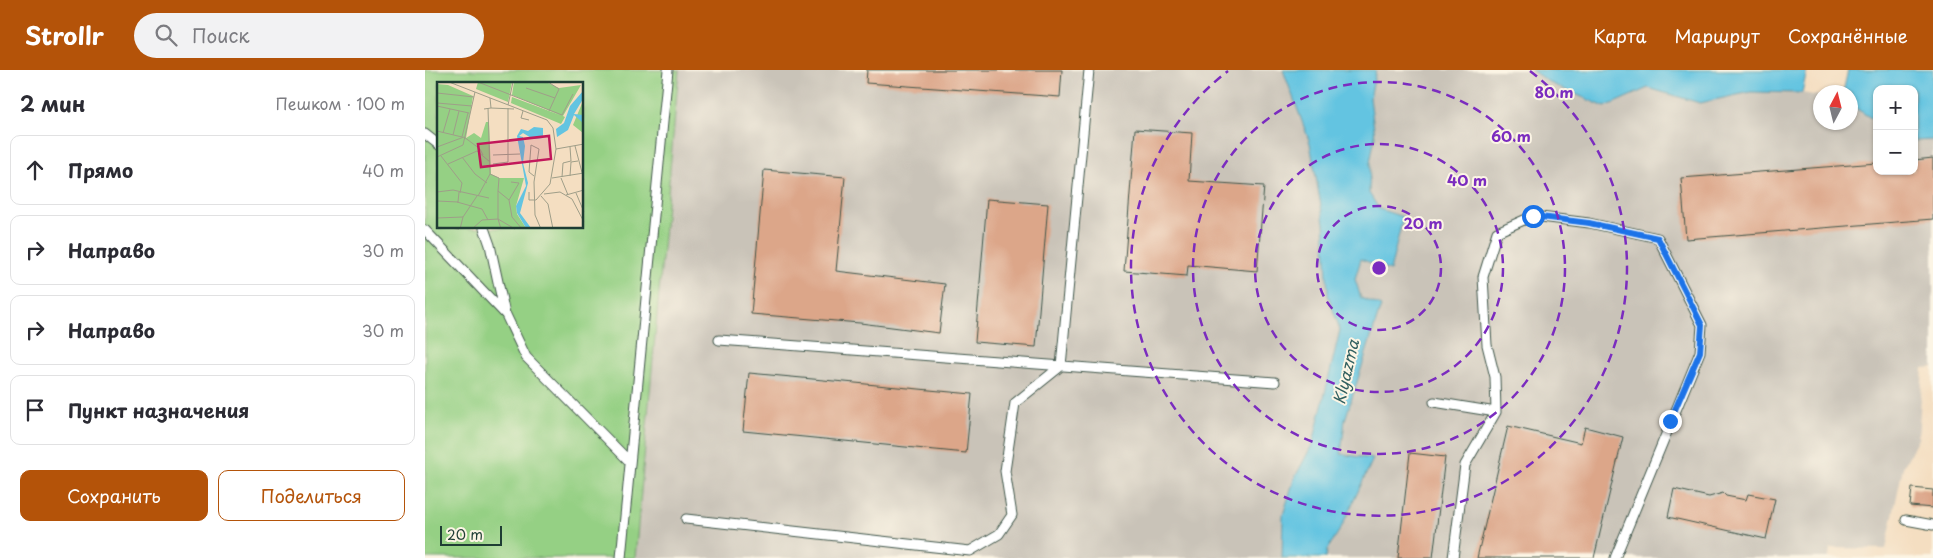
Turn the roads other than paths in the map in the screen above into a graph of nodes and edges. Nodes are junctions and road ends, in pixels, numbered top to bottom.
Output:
1 (668, 70) edge
2 (1089, 70) edge
3 (425, 134) edge
4 (437, 144) edge
5 (484, 229) edge
6 (425, 230) edge
7 (506, 315) junction
8 (719, 340) dead end
9 (1061, 366) junction
10 (1275, 382) dead end
11 (1434, 402) dead end
12 (1496, 412) junction
13 (629, 461) junction
14 (686, 519) dead end
15 (1905, 520) dead end
16 (1933, 525) edge
17 (621, 558) edge
18 (1453, 558) edge
19 (1615, 558) edge

1 - 13 lane
2 - 9 lane
3 - 4 lane
5 - 7 lane
6 - 7 lane
7 - 13 lane
8 - 9 lane
9 - 10 lane
9 - 14 lane
11 - 12 lane
12 - 18 lane
12 - 19 lane
13 - 17 lane
15 - 16 lane

